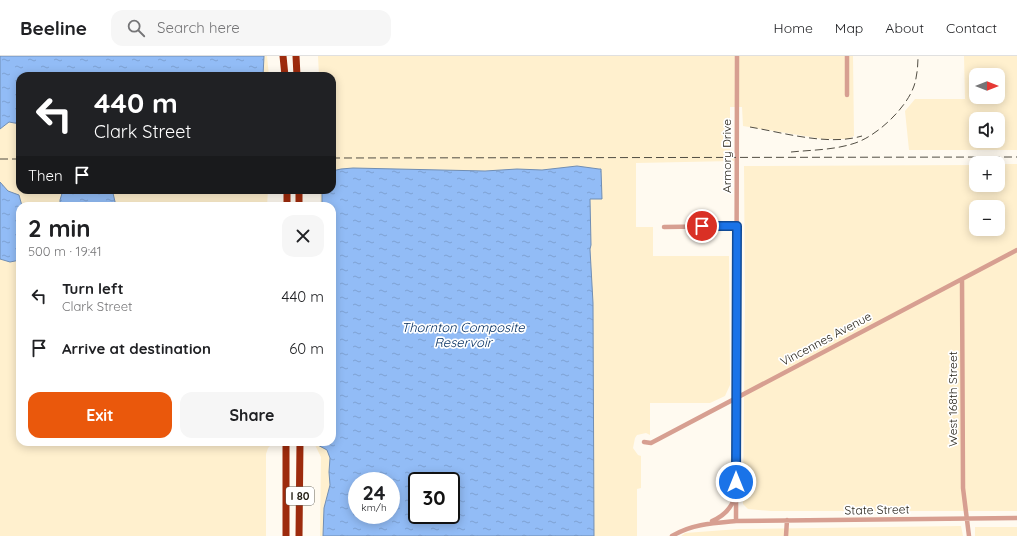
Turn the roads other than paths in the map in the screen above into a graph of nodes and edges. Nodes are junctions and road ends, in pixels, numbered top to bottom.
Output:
1 (282, 56) edge
2 (296, 56) edge
3 (737, 56) edge
4 (847, 56) edge
5 (285, 72) edge
6 (297, 72) edge
7 (847, 95) dead end
8 (737, 226) junction
9 (664, 227) dead end
10 (1017, 250) edge
11 (962, 279) junction
12 (736, 398) junction
13 (644, 442) dead end
14 (286, 446) edge
15 (300, 446) edge
16 (736, 494) junction
17 (1017, 518) edge
18 (968, 519) junction
19 (786, 520) junction
20 (736, 521) junction
21 (706, 523) junction
22 (286, 536) edge
23 (299, 536) edge
24 (672, 536) edge
25 (786, 536) edge
26 (969, 536) edge

1 - 5 highway
2 - 6 highway
3 - 8 street, Armory Drive
4 - 7 street
8 - 9 street
8 - 12 street, Armory Drive
10 - 11 street, Vincennes Avenue
11 - 12 street, Vincennes Avenue
11 - 18 street, West 168th Street
12 - 13 street, Vincennes Avenue
12 - 16 street, Armory Drive
14 - 22 highway, I 80
15 - 23 highway, I 80
16 - 20 street, Armory Drive
16 - 21 street
17 - 18 street, State Street
18 - 19 street, State Street
18 - 26 street, West 168th Street
19 - 20 street, State Street
19 - 25 street
20 - 21 street, State Street
21 - 24 street

